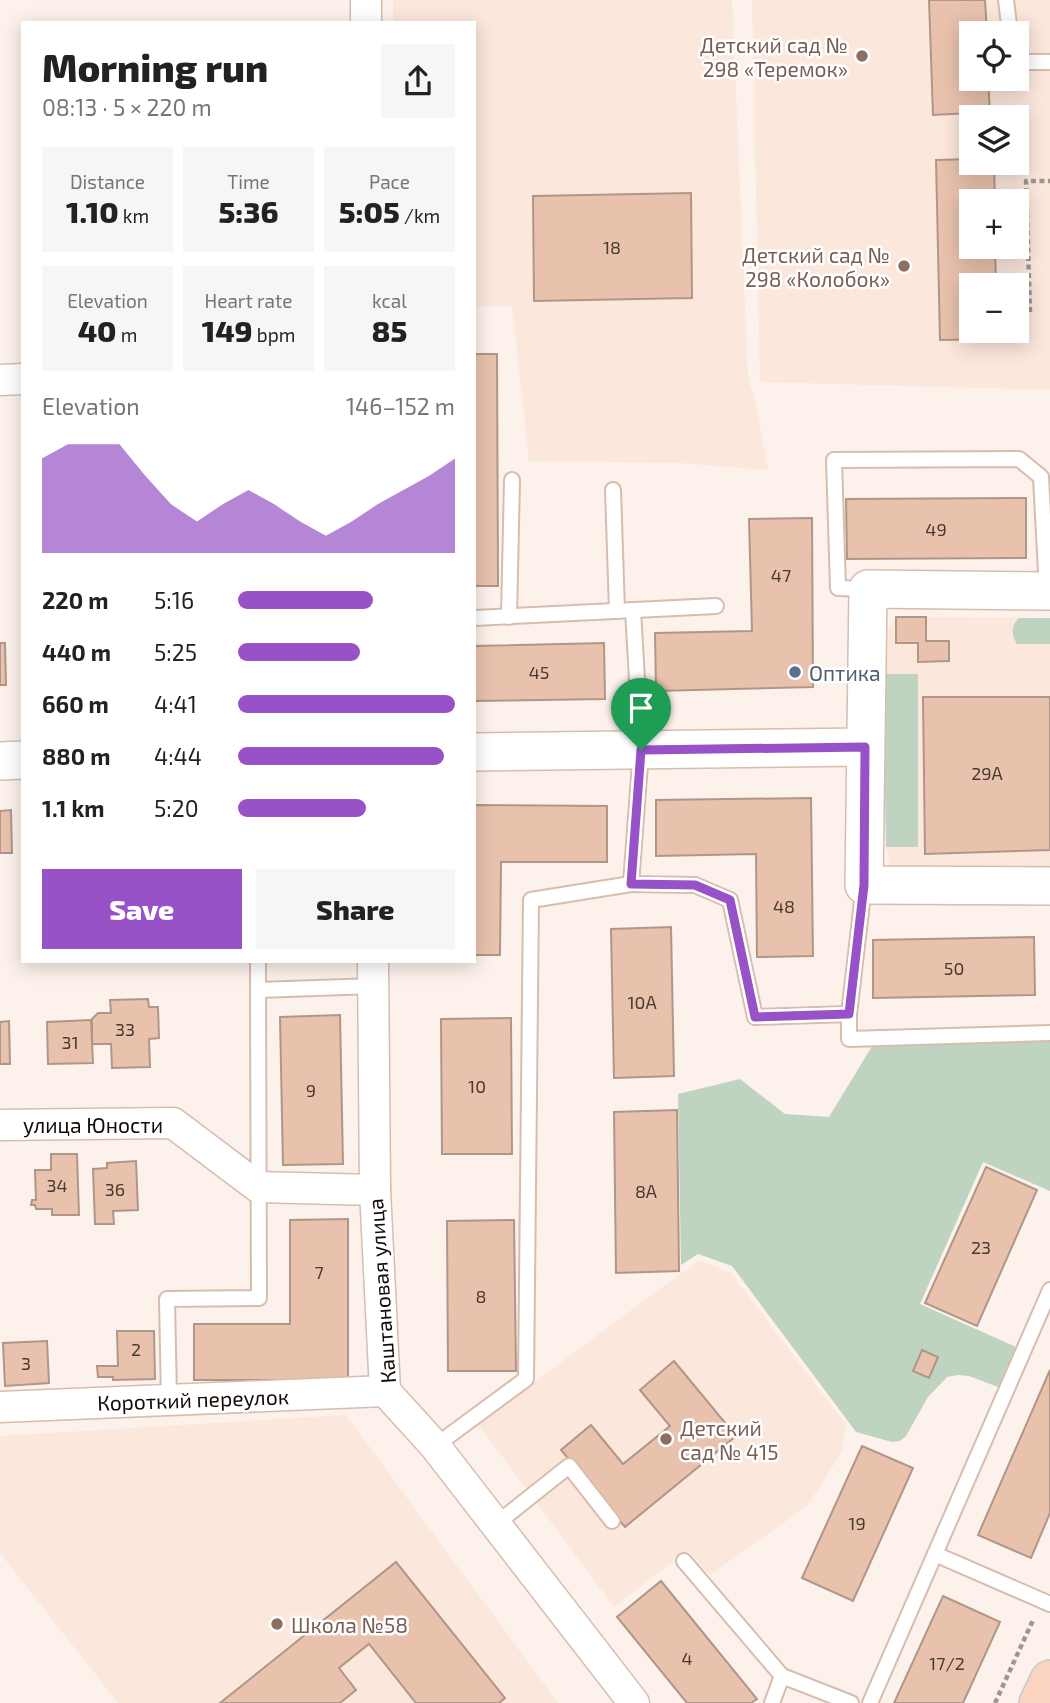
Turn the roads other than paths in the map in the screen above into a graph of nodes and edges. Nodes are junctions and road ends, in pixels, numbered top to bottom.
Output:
1 (366, 0) edge
2 (1006, 0) edge
3 (366, 21) edge
4 (1009, 21) edge
5 (1029, 61) edge
6 (1050, 62) edge
7 (21, 379) edge
8 (0, 380) edge
9 (1046, 477) edge
10 (512, 480) dead end
11 (613, 490) dead end
12 (868, 589) junction
13 (1049, 591) edge
14 (716, 606) dead end
15 (633, 610) junction
16 (617, 611) junction
17 (509, 617) junction
18 (476, 618) edge
19 (865, 747) junction
20 (641, 750) junction
21 (476, 752) edge
22 (21, 760) edge
23 (0, 761) edge
24 (631, 884) junction
25 (864, 885) junction
26 (1050, 886) edge
27 (258, 963) edge
28 (374, 973) edge
29 (258, 989) junction
30 (849, 1014) junction
31 (1050, 1033) edge
32 (0, 1125) edge
33 (258, 1187) junction
34 (375, 1190) junction
35 (1050, 1290) edge
36 (385, 1391) junction
37 (169, 1400) junction
38 (0, 1407) edge
39 (435, 1446) junction
40 (612, 1521) dead end
41 (496, 1524) junction
42 (936, 1554) junction
43 (684, 1561) dead end
44 (1046, 1602) edge
45 (782, 1676) junction
46 (1050, 1680) edge
47 (634, 1703) edge
48 (772, 1703) edge
49 (851, 1703) edge
50 (870, 1703) edge
51 (1040, 1703) edge

1 - 3 street
2 - 4 lane
5 - 6 lane
7 - 8 street
9 - 12 lane
9 - 13 lane
10 - 17 lane
11 - 16 lane
12 - 13 street
12 - 19 street
14 - 15 lane
15 - 16 lane
15 - 20 lane
16 - 17 lane
17 - 18 lane
19 - 20 street
19 - 25 street
20 - 21 street
20 - 24 lane
22 - 23 street
24 - 30 lane
24 - 39 lane
25 - 26 street
25 - 30 lane
27 - 29 lane
28 - 29 lane
28 - 34 street, Каштановая улица
29 - 33 lane
30 - 31 lane
32 - 33 street, улица Юности
33 - 34 street
33 - 37 lane
34 - 36 street, Каштановая улица
35 - 42 lane
36 - 37 street, Короткий переулок
36 - 39 street, Каштановая улица
37 - 38 street, Короткий переулок
39 - 41 street, Каштановая улица
40 - 41 lane
41 - 47 street, Каштановая улица
42 - 44 lane
42 - 50 lane
43 - 45 lane
45 - 48 lane
45 - 49 lane
46 - 51 main road

